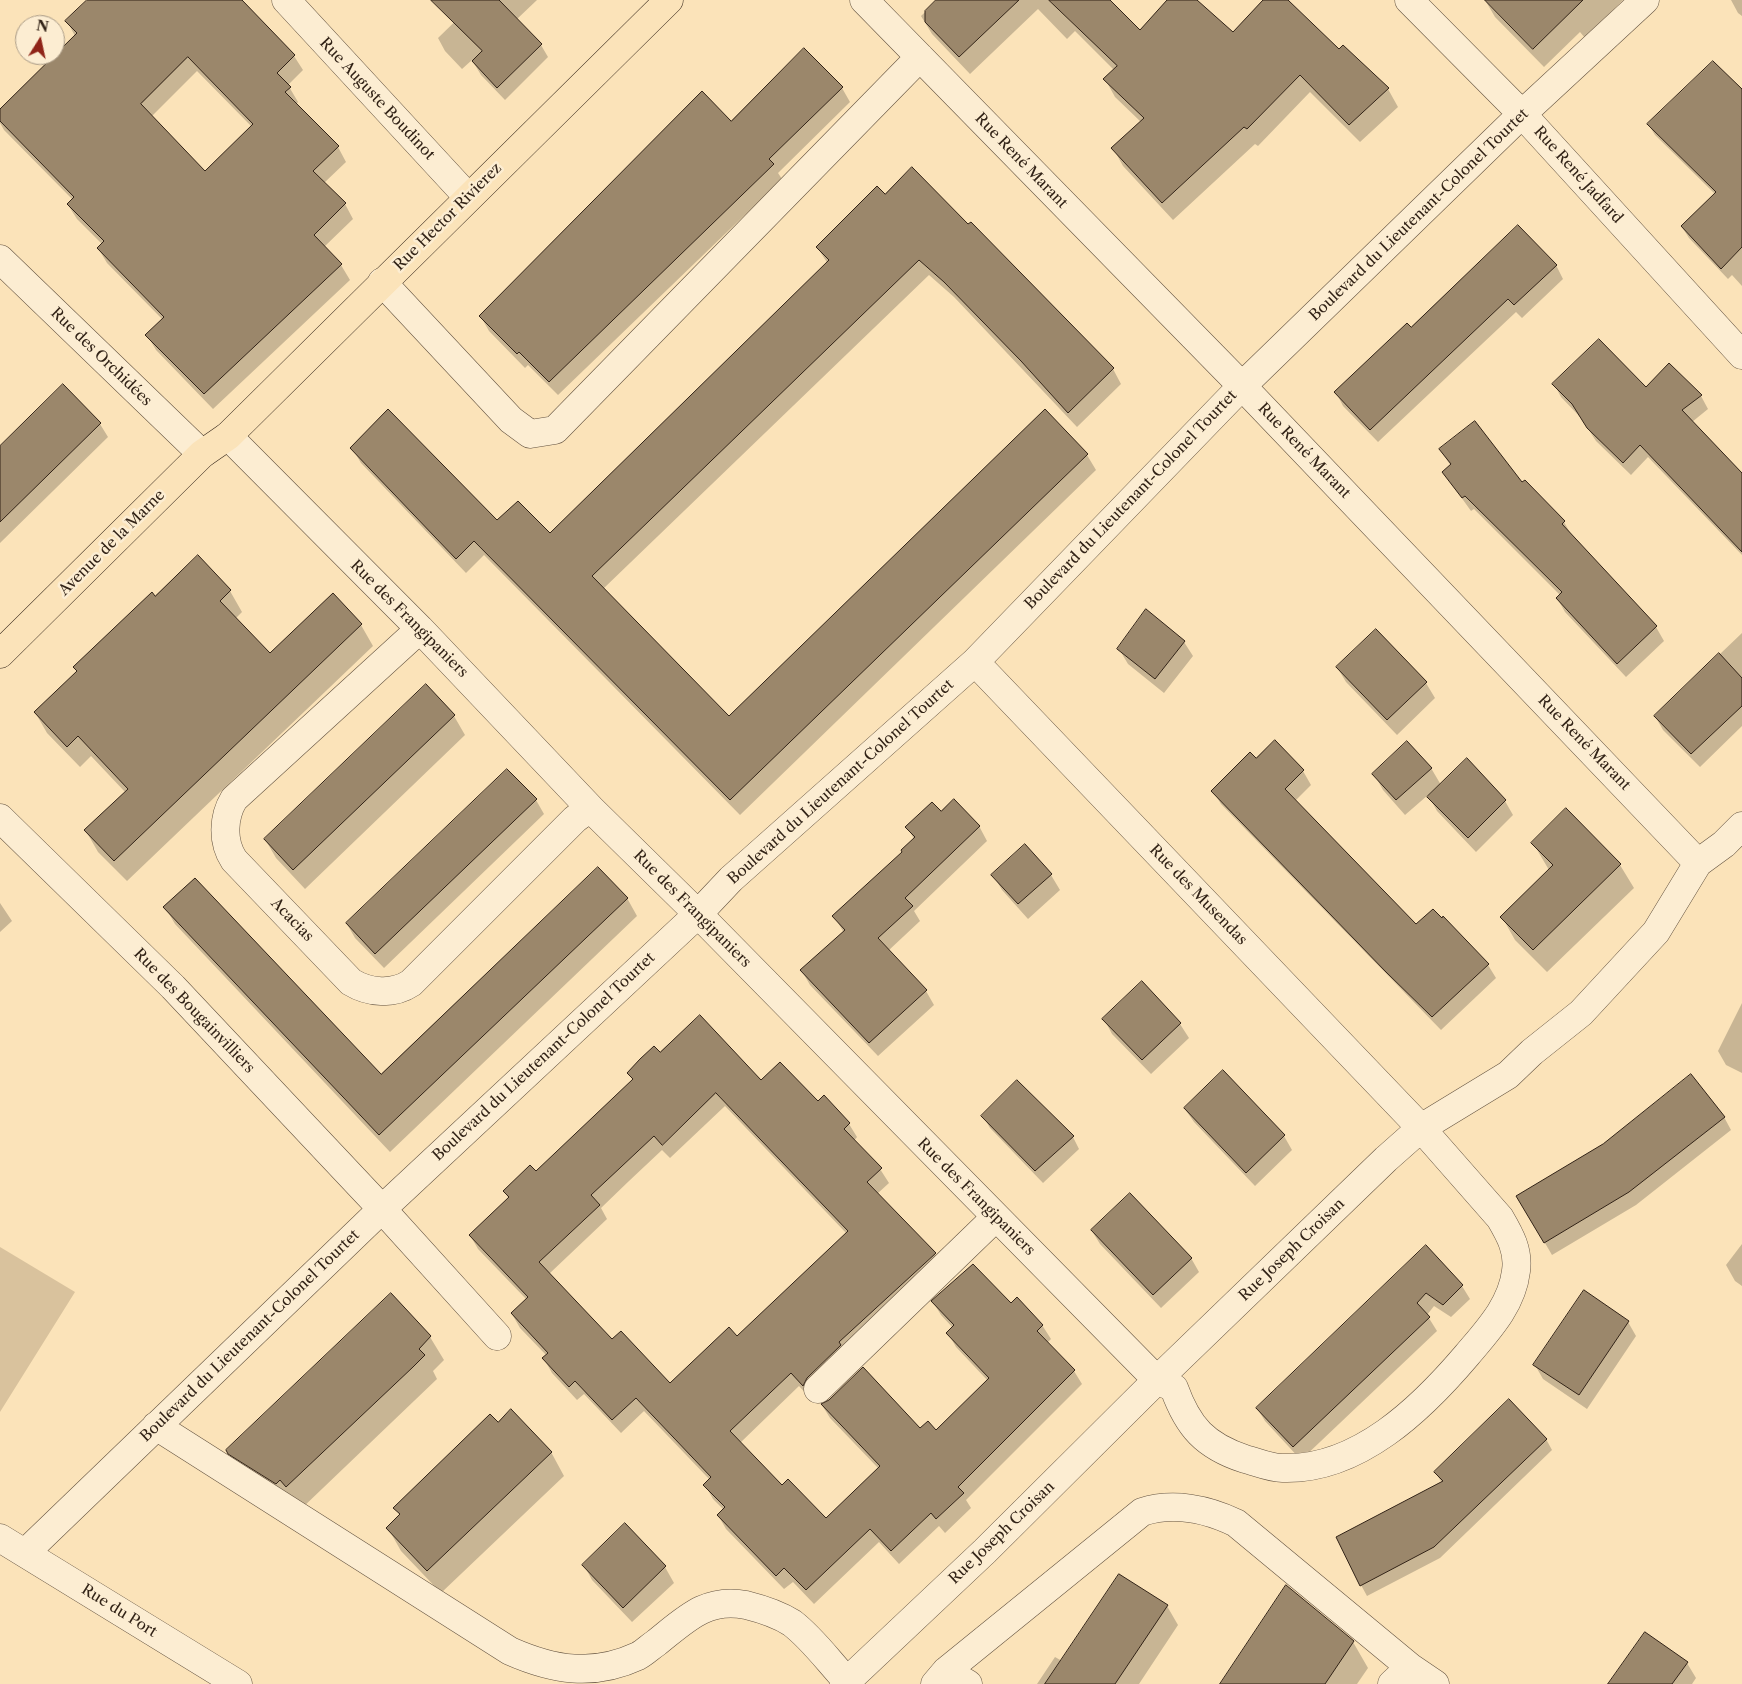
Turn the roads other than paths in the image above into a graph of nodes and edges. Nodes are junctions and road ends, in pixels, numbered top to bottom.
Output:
1 (286, 0) edge
2 (669, 0) edge
3 (864, 0) edge
4 (1409, 0) edge
5 (1645, 0) edge
6 (920, 57) junction
7 (1522, 114) junction
8 (468, 197) junction
9 (0, 259) edge
10 (382, 282) junction
11 (1742, 355) edge
12 (1242, 386) junction
13 (228, 436) junction
14 (202, 454) junction
15 (420, 629) junction
16 (0, 654) edge
17 (975, 662) junction
18 (590, 808) junction
19 (0, 818) edge
20 (1742, 826) edge
21 (1698, 863) junction
22 (698, 914) junction
23 (1421, 1128) junction
24 (382, 1209) junction
25 (996, 1217) junction
26 (497, 1336) dead end
27 (1157, 1380) junction
28 (818, 1389) dead end
29 (156, 1426) junction
30 (0, 1538) edge
31 (25, 1553) junction
32 (1401, 1675) edge
33 (950, 1680) edge
34 (845, 1682) edge
35 (238, 1684) edge
36 (1435, 1684) edge

1 - 8 street, Rue Auguste Boudinot
2 - 8 main road, Rue Hector Rivierez
3 - 6 street, Rue René Marant
4 - 7 street, Rue René Jadfard
5 - 7 street, Boulevard du Lieutenant-Colonel Tourtet
6 - 10 street
6 - 12 street, Rue René Marant
7 - 11 street, Rue René Jadfard
7 - 12 street, Boulevard du Lieutenant-Colonel Tourtet
8 - 10 main road, Rue Hector Rivierez
9 - 14 street, Rue des Orchidées
10 - 13 main road, Rue Hector Rivierez
12 - 17 street, Boulevard du Lieutenant-Colonel Tourtet
12 - 21 street, Rue René Marant
13 - 14 main road, Avenue de la Marne
13 - 15 street, Rue des Frangipaniers
14 - 16 main road, Avenue de la Marne
15 - 18 street, Rue des Frangipaniers
15 - 18 street, Acacias
17 - 22 street, Boulevard du Lieutenant-Colonel Tourtet
17 - 23 street, Rue des Musendas
18 - 22 street, Rue des Frangipaniers
19 - 24 street, Rue des Bougainvilliers
20 - 21 street, Rue Joseph Croisan
21 - 23 street, Rue Joseph Croisan
22 - 24 street, Boulevard du Lieutenant-Colonel Tourtet
22 - 25 street, Rue des Frangipaniers
23 - 27 street, Rue Joseph Croisan
23 - 27 street, Rue des Musendas
24 - 26 street, Rue des Bougainvilliers
24 - 29 street, Boulevard du Lieutenant-Colonel Tourtet
25 - 27 street, Rue des Frangipaniers
25 - 28 street
27 - 34 street, Rue Joseph Croisan
29 - 31 street, Boulevard du Lieutenant-Colonel Tourtet
29 - 34 street
30 - 31 street, Rue du Port
31 - 35 street, Rue du Port
32 - 33 street
32 - 36 street

